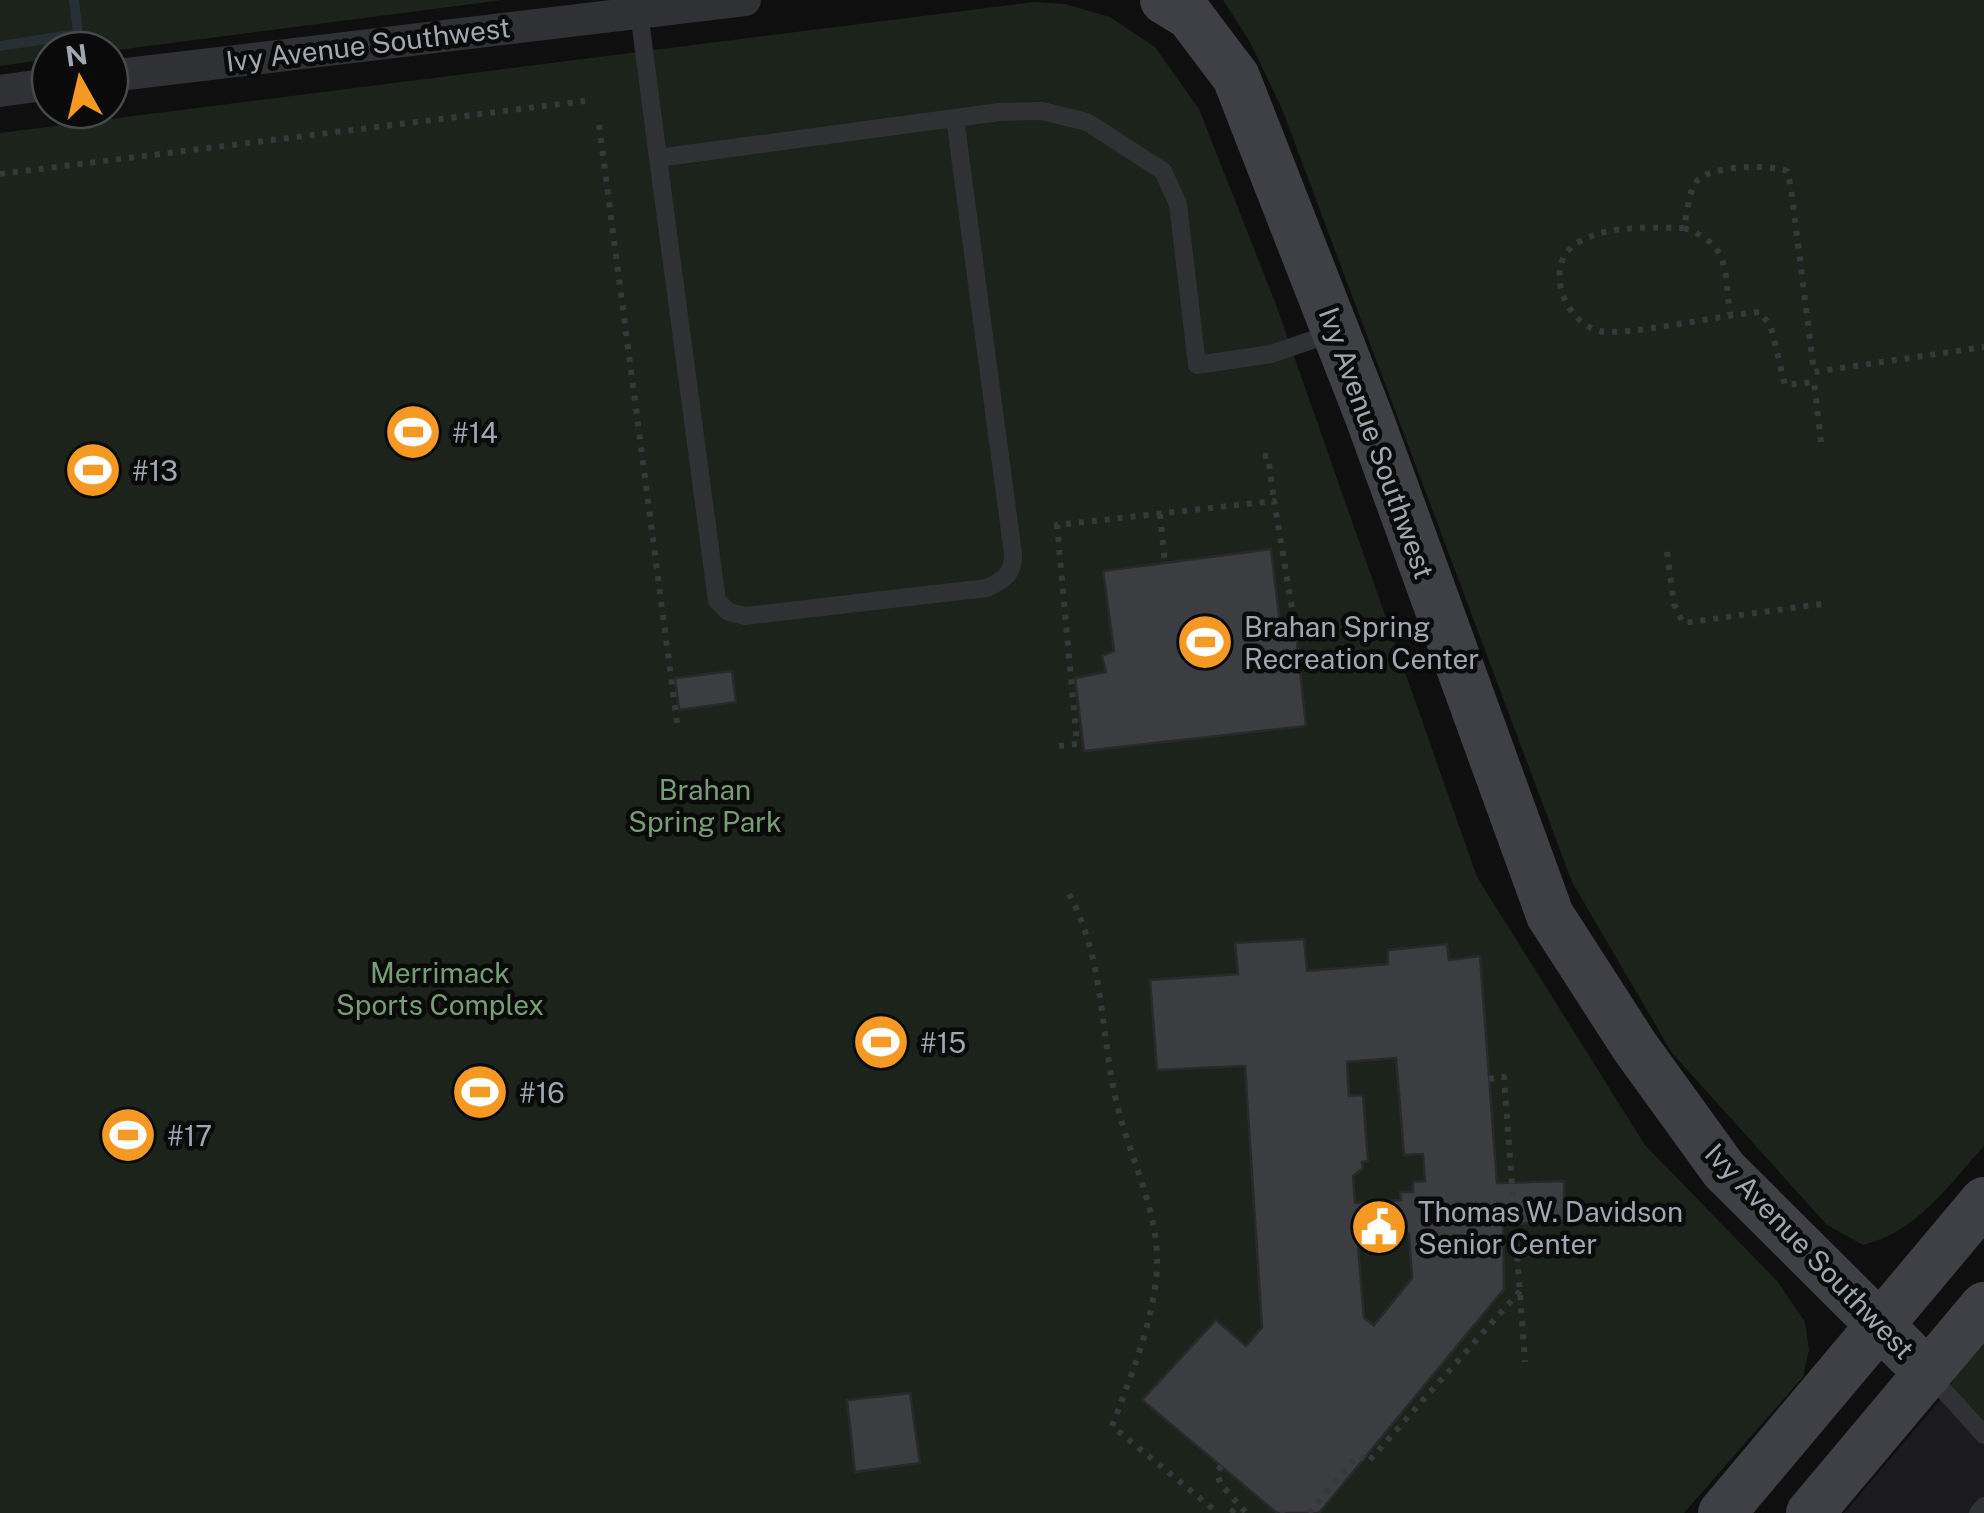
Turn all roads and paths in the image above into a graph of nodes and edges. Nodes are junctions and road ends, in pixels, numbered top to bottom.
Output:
1 (745, 0) edge
2 (1164, 0) edge
3 (640, 12) junction
4 (130, 74) edge
5 (30, 86) edge
6 (0, 90) edge
7 (586, 101) dead end
8 (956, 118) junction
9 (599, 124) dead end
10 (658, 158) junction
11 (0, 174) edge
12 (1684, 228) junction
13 (1730, 314) junction
14 (1337, 331) junction
15 (1984, 347) edge
16 (1814, 372) junction
17 (1814, 382) junction
18 (1822, 442) dead end
19 (1263, 456) dead end
20 (1274, 502) junction
21 (1160, 514) junction
22 (1667, 552) dead end
23 (1166, 564) dead end
24 (1828, 603) dead end
25 (1280, 624) dead end
26 (678, 731) dead end
27 (1058, 746) dead end
28 (1069, 894) dead end
29 (1489, 1079) dead end
30 (1984, 1202) edge
31 (1520, 1291) junction
32 (1984, 1306) edge
33 (1879, 1324) junction
34 (1525, 1362) dead end
35 (1928, 1372) junction
36 (1984, 1435) edge
37 (1221, 1466) dead end
38 (1238, 1505) junction
39 (1984, 1506) edge
40 (1218, 1513) edge
41 (1232, 1513) edge
42 (1246, 1513) edge
43 (1280, 1513) edge
44 (1288, 1513) edge
45 (1309, 1513) edge
46 (1722, 1513) edge
47 (1810, 1513) edge
48 (1978, 1513) edge

1 - 3 street, Ivy Avenue Southwest
2 - 14 street, Ivy Avenue Southwest
3 - 4 street, Ivy Avenue Southwest
3 - 10 lane
5 - 6 street
7 - 11 path
8 - 10 lane
8 - 10 lane
8 - 14 lane
9 - 26 path
12 - 13 path
12 - 13 path
12 - 16 path
13 - 17 path
14 - 33 street, Ivy Avenue Southwest
15 - 16 path
16 - 17 path
17 - 18 path
19 - 20 path
20 - 21 path
20 - 25 path
21 - 23 path
21 - 27 path
22 - 24 path
28 - 40 path
29 - 31 path
30 - 33 street
31 - 34 path
31 - 45 path
32 - 35 street
33 - 35 street, Ivy Avenue Southwest
33 - 46 street
35 - 36 lane
35 - 47 street
37 - 38 path
38 - 41 path
38 - 42 path
39 - 48 lane
43 - 44 path

